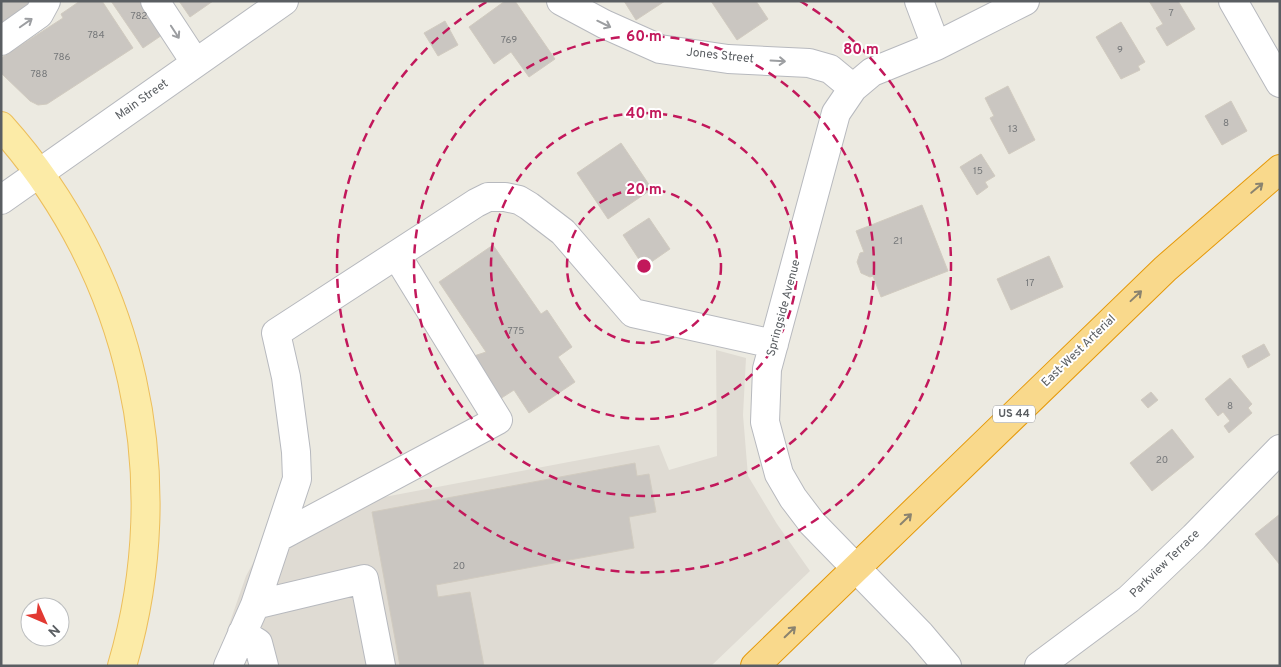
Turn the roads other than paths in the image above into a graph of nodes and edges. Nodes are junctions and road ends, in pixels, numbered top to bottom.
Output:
1 (46, 1) edge
2 (155, 1) edge
3 (284, 1) edge
4 (561, 1) edge
5 (918, 1) edge
6 (1025, 1) edge
7 (1233, 1) edge
8 (1, 41) edge
9 (936, 46) junction
10 (195, 62) junction
11 (1280, 83) edge
12 (853, 88) junction
13 (1, 126) edge
14 (1280, 169) edge
15 (39, 173) junction
16 (1, 200) edge
17 (397, 256) junction
18 (774, 344) junction
19 (1280, 449) edge
20 (279, 537) junction
21 (856, 568) junction
22 (255, 605) junction
23 (242, 633) junction
24 (122, 666) edge
25 (228, 666) edge
26 (264, 666) edge
27 (381, 666) edge
28 (755, 666) edge
29 (947, 666) edge
30 (1039, 666) edge

8 -> 1 street
2 -> 10 street
3 - 10 street, Main Street
4 -> 12 street, Jones Street
5 - 9 street
6 - 9 street, Springside Avenue
7 - 11 street
9 - 12 street, Springside Avenue
10 - 15 street, Main Street
12 - 18 street, Springside Avenue
13 - 15 main road
21 -> 14 highway, East-West Arterial / US 44
15 - 16 street, Main Street
15 - 24 main road
17 - 18 street
17 - 20 street
17 - 20 street
18 - 21 street, Springside Avenue
19 - 30 street, Parkview Terrace
20 - 22 street
28 -> 21 highway, East-West Arterial / US 44
21 - 29 street, Springside Avenue
22 - 23 street
22 - 27 street
23 - 25 street
23 - 26 street

